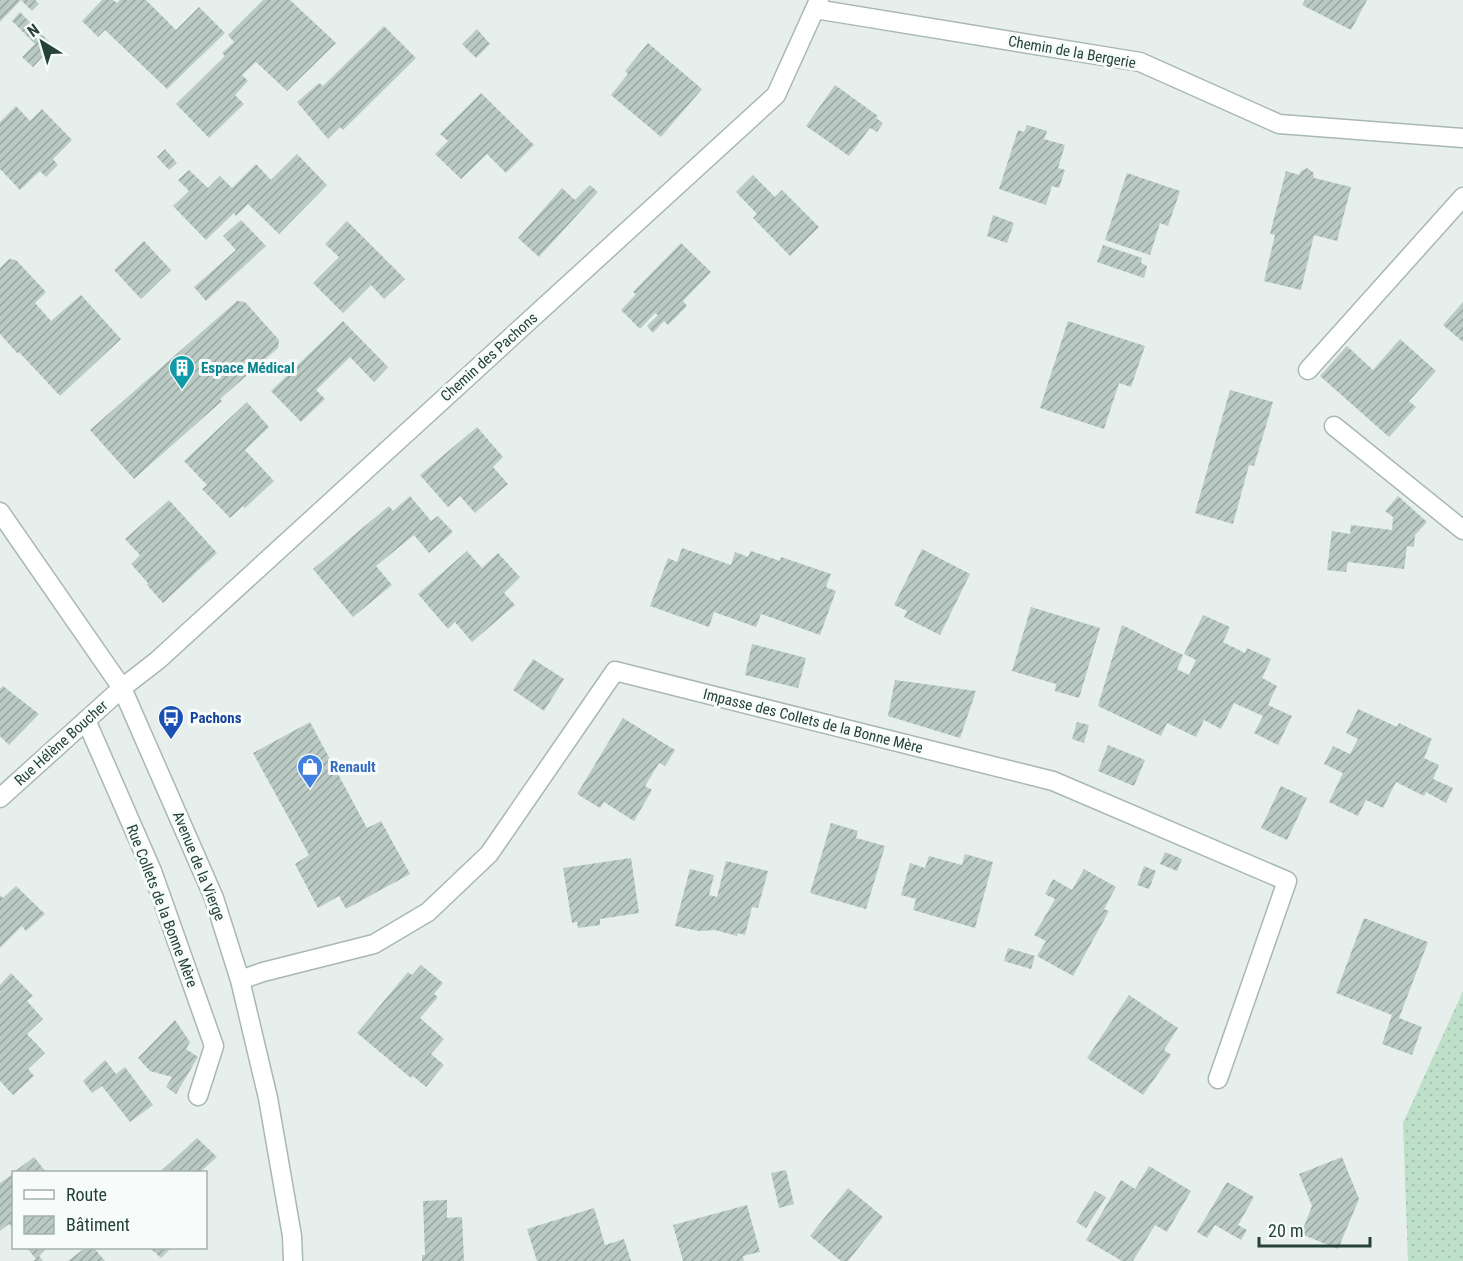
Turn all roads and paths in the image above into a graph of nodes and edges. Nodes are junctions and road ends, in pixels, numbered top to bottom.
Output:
1 (817, 5) edge
2 (1463, 138) edge
3 (1463, 197) edge
4 (1308, 370) dead end
5 (1334, 426) dead end
6 (0, 512) edge
7 (1463, 530) edge
8 (122, 688) junction
9 (86, 720) junction
10 (0, 798) edge
11 (240, 980) junction
12 (1218, 1078) dead end
13 (198, 1096) dead end
14 (293, 1261) edge

1 - 2 street, Chemin de la Bergerie
1 - 8 street, Chemin des Pachons
3 - 4 street
5 - 7 street
6 - 8 street, Avenue de la Vierge
8 - 9 street, Rue Hélène Boucher
8 - 11 street, Avenue de la Vierge
9 - 10 street, Rue Hélène Boucher
9 - 13 street, Rue Collets de la Bonne Mère
11 - 12 street, Impasse des Collets de la Bonne Mère
11 - 14 street, Avenue de la Vierge

